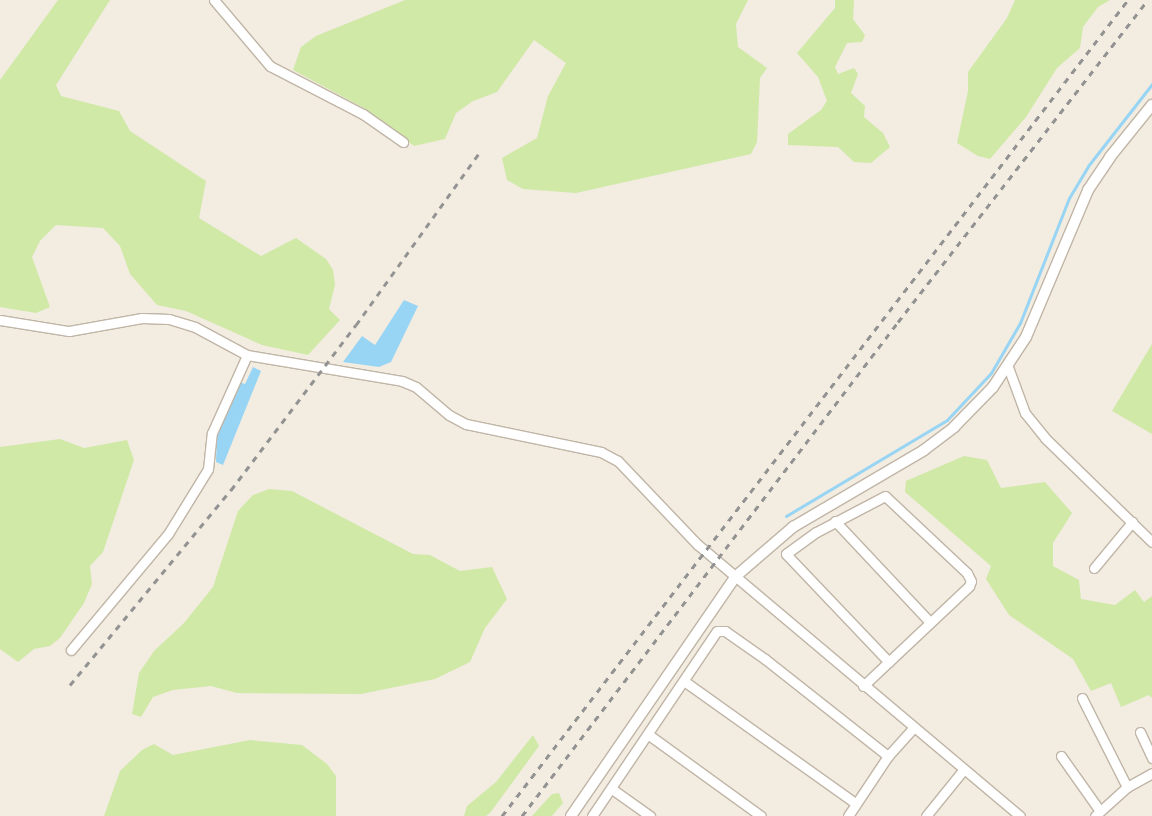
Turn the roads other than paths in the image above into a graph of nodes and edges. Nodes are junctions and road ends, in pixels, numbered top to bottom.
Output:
1 (214, 0) edge
2 (1152, 105) edge
3 (403, 142) dead end
4 (0, 320) edge
5 (247, 355) junction
6 (1008, 367) junction
7 (835, 521) junction
8 (1132, 522) junction
9 (1152, 542) edge
10 (1094, 568) dead end
11 (736, 577) junction
12 (930, 622) junction
13 (70, 650) dead end
14 (889, 662) junction
15 (684, 681) junction
16 (863, 686) junction
17 (1082, 698) dead end
18 (913, 728) junction
19 (1140, 732) dead end
20 (649, 735) junction
21 (888, 756) junction
22 (1061, 756) dead end
23 (1152, 758) edge
24 (964, 770) junction
25 (1152, 773) edge
26 (1127, 787) junction
27 (612, 789) junction
28 (855, 803) junction
29 (1098, 813) edge
30 (571, 816) edge
31 (592, 816) edge
32 (650, 816) edge
33 (761, 816) edge
34 (848, 816) edge
35 (926, 816) edge
36 (1020, 816) edge

1 - 3 street
2 - 6 street
4 - 5 street
5 - 11 street
5 - 13 street
6 - 8 street
6 - 11 street
7 - 12 street
7 - 12 street
7 - 14 street
8 - 9 street
8 - 10 street
11 - 16 street
11 - 30 street
12 - 14 street
14 - 16 street
15 - 20 street
15 - 21 street
15 - 28 street
16 - 18 street
17 - 26 street
18 - 21 street
18 - 24 street
19 - 23 street
20 - 27 street
20 - 33 street
21 - 28 street
22 - 29 street
24 - 35 street
24 - 36 street
25 - 26 street
26 - 29 street
27 - 31 street
27 - 32 street
28 - 34 street

